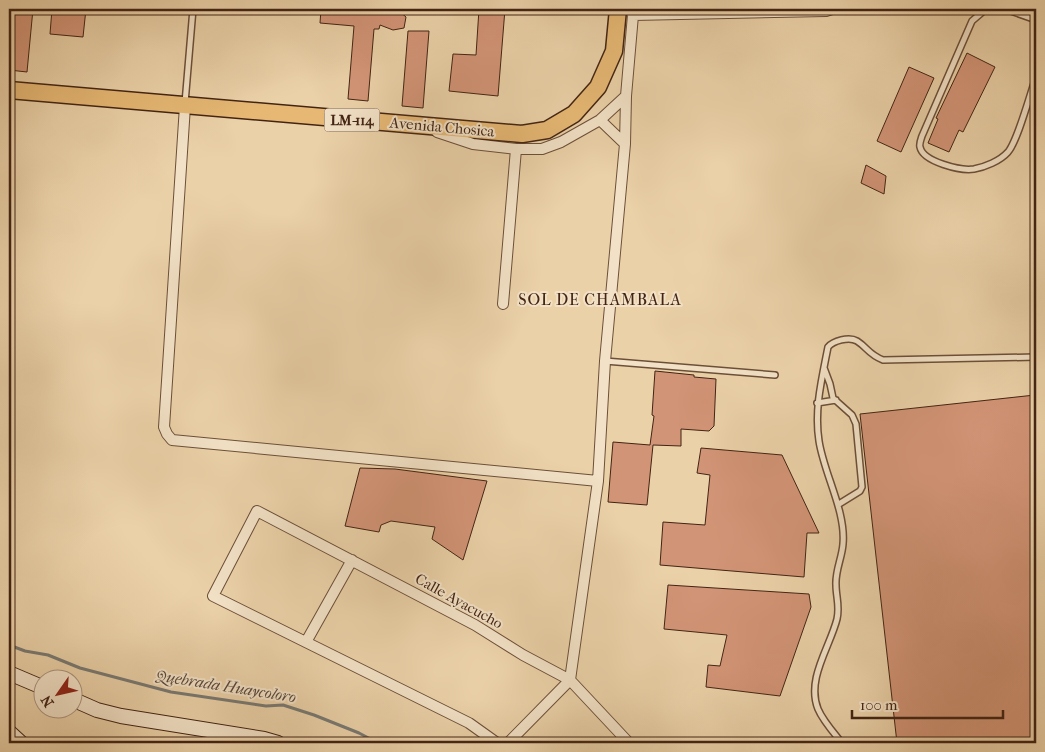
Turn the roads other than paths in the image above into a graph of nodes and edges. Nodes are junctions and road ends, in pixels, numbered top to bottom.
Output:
1 (193, 9) edge
2 (832, 9) edge
3 (986, 9) edge
4 (1005, 9) edge
5 (627, 11) edge
6 (1036, 20) edge
7 (1036, 77) edge
8 (9, 90) edge
9 (626, 96) junction
10 (185, 106) junction
11 (600, 120) junction
12 (417, 126) junction
13 (625, 144) junction
14 (516, 149) junction
15 (503, 304) dead end
16 (1036, 358) edge
17 (605, 361) junction
18 (824, 368) junction
19 (775, 376) dead end
20 (836, 400) junction
21 (817, 402) junction
22 (598, 481) junction
23 (839, 504) junction
24 (352, 560) junction
25 (306, 642) junction
26 (9, 673) edge
27 (570, 680) junction
28 (32, 683) edge
29 (82, 703) edge
30 (9, 732) edge
31 (20, 743) edge
32 (278, 743) edge
33 (497, 743) edge
34 (508, 743) edge
35 (629, 743) edge
36 (842, 743) edge

1 - 10 lane
2 - 5 street
3 - 7 lane
4 - 6 lane
5 - 9 street
5 - 12 main road, Avenida Chosica / LM-114
8 - 10 main road, Avenida Chosica / LM-114
9 - 11 street
9 - 13 street
10 - 12 main road, Avenida Chosica / LM-114
10 - 22 street
11 - 13 street
11 - 14 street
12 - 14 street
13 - 17 street
14 - 15 street
16 - 18 lane
17 - 19 lane
17 - 22 street
18 - 20 lane
18 - 21 lane
20 - 21 lane
20 - 23 lane
21 - 23 lane
22 - 27 street
23 - 36 lane
24 - 25 street
24 - 25 street, Calle Ayacucho
24 - 27 street, Calle Ayacucho
25 - 33 street
26 - 28 main road
27 - 34 street
27 - 35 street, Calle Ayacucho
29 - 32 main road
30 - 31 main road

